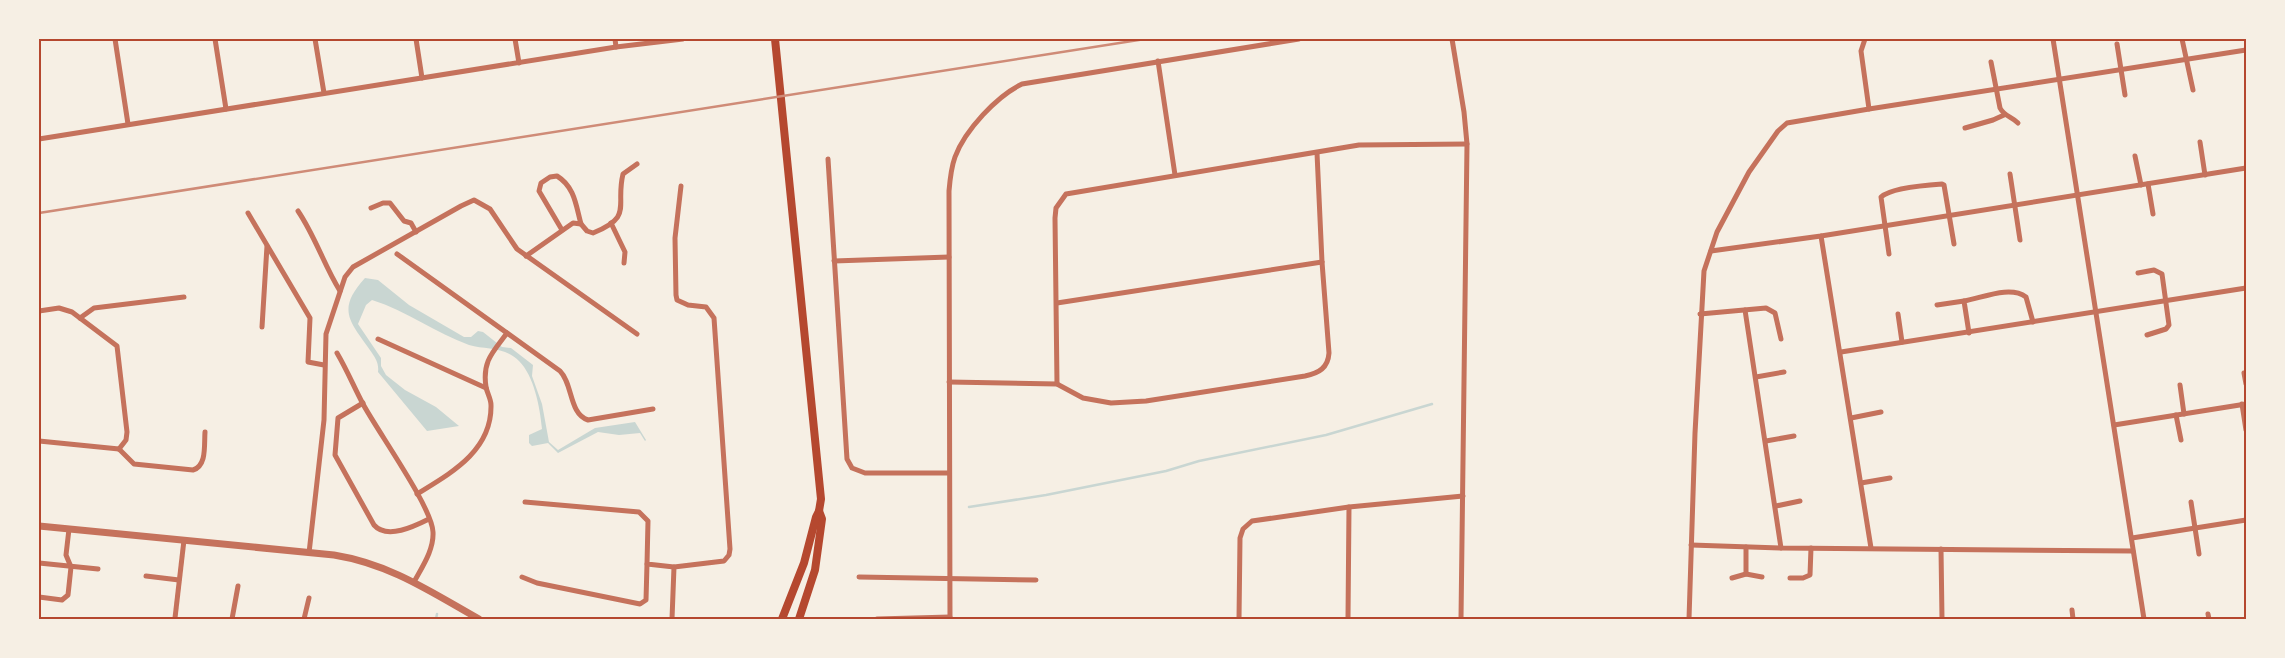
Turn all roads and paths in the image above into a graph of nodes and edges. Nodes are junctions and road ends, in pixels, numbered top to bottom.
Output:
1 (115, 39) edge
2 (215, 39) edge
3 (315, 39) edge
4 (416, 39) edge
5 (515, 39) edge
6 (615, 39) edge
7 (683, 39) edge
8 (776, 39) edge
9 (1299, 39) edge
10 (1452, 39) edge
11 (1865, 39) edge
12 (2053, 39) edge
13 (2182, 39) edge
14 (671, 40) edge
15 (2117, 44) dead end
16 (616, 47) junction
17 (2246, 50) edge
18 (2186, 60) junction
19 (1158, 61) junction
20 (1991, 62) dead end
21 (519, 63) junction
22 (2121, 70) junction
23 (422, 78) junction
24 (2059, 80) junction
25 (1997, 90) junction
26 (2192, 90) dead end
27 (324, 93) junction
28 (2125, 95) dead end
29 (226, 109) junction
30 (1870, 109) junction
31 (2004, 114) junction
32 (2018, 123) dead end
33 (128, 124) junction
34 (1966, 128) dead end
35 (39, 139) edge
36 (2200, 142) dead end
37 (1466, 144) junction
38 (1317, 153) junction
39 (2135, 156) dead end
40 (828, 159) dead end
41 (637, 164) dead end
42 (2246, 168) edge
43 (2010, 174) dead end
44 (2205, 174) junction
45 (1175, 176) junction
46 (2148, 184) junction
47 (2141, 185) junction
48 (681, 186) dead end
49 (2078, 194) junction
50 (2014, 204) junction
51 (371, 208) dead end
52 (298, 211) dead end
53 (248, 212) dead end
54 (1950, 214) junction
55 (2153, 214) dead end
56 (611, 223) junction
57 (581, 224) junction
58 (1885, 225) junction
59 (562, 230) junction
60 (416, 232) junction
61 (1821, 236) junction
62 (2020, 240) dead end
63 (1954, 244) dead end
64 (267, 245) junction
65 (1711, 251) junction
66 (397, 254) dead end
67 (1889, 254) dead end
68 (526, 256) junction
69 (949, 257) junction
70 (834, 261) junction
71 (624, 262) dead end
72 (1322, 262) junction
73 (2138, 273) dead end
74 (2246, 288) edge
75 (340, 292) junction
76 (184, 297) dead end
77 (2165, 300) junction
78 (1964, 301) junction
79 (1057, 303) junction
80 (1937, 305) dead end
81 (1745, 310) junction
82 (39, 311) edge
83 (2096, 311) junction
84 (1700, 314) junction
85 (1898, 314) dead end
86 (80, 318) junction
87 (2033, 322) junction
88 (262, 327) dead end
89 (507, 333) junction
90 (1969, 333) junction
91 (637, 334) dead end
92 (2147, 335) dead end
93 (378, 339) dead end
94 (1781, 340) dead end
95 (1902, 342) junction
96 (1841, 352) junction
97 (337, 353) dead end
98 (324, 365) junction
99 (1784, 372) dead end
100 (2244, 373) dead end
101 (1756, 377) junction
102 (949, 382) junction
103 (1057, 384) junction
104 (2180, 384) dead end
105 (2246, 384) edge
106 (486, 388) junction
107 (363, 403) junction
108 (2244, 404) edge
109 (653, 409) dead end
110 (1881, 412) dead end
111 (2184, 414) junction
112 (2176, 415) junction
113 (1851, 418) junction
114 (2114, 426) junction
115 (2246, 430) edge
116 (205, 432) dead end
117 (1794, 436) dead end
118 (2181, 440) dead end
119 (39, 441) edge
120 (1766, 441) junction
121 (119, 449) junction
122 (949, 473) junction
123 (1890, 478) dead end
124 (1862, 484) junction
125 (417, 494) junction
126 (1463, 496) junction
127 (1800, 501) dead end
128 (525, 502) dead end
129 (2191, 502) dead end
130 (1776, 506) junction
131 (1349, 507) junction
132 (820, 511) junction
133 (429, 518) junction
134 (2246, 520) edge
135 (39, 526) edge
136 (2195, 528) junction
137 (69, 529) junction
138 (2132, 538) junction
139 (184, 540) junction
140 (1691, 545) junction
141 (1746, 547) junction
142 (1781, 548) junction
143 (1811, 548) junction
144 (1871, 548) junction
145 (1941, 549) junction
146 (2133, 551) junction
147 (309, 553) junction
148 (2199, 554) dead end
149 (39, 563) edge
150 (647, 564) junction
151 (71, 567) junction
152 (674, 567) junction
153 (98, 570) dead end
154 (1746, 574) junction
155 (146, 576) dead end
156 (1762, 576) dead end
157 (522, 577) dead end
158 (859, 578) dead end
159 (1732, 578) dead end
160 (1790, 578) dead end
161 (950, 579) junction
162 (179, 580) junction
163 (1036, 580) dead end
164 (414, 582) junction
165 (238, 586) dead end
166 (39, 598) edge
167 (309, 598) dead end
168 (2072, 610) dead end
169 (175, 618) dead end
170 (950, 618) edge
171 (232, 619) edge
172 (304, 619) edge
173 (479, 619) edge
174 (672, 619) edge
175 (782, 619) edge
176 (799, 619) edge
177 (876, 619) edge
178 (1239, 619) edge
179 (1348, 619) edge
180 (1461, 619) edge
181 (1688, 619) edge
182 (1942, 619) edge
183 (2072, 619) edge
184 (2144, 619) edge

1 - 33 street
2 - 29 street
3 - 27 street
4 - 23 street
5 - 21 street
6 - 16 street
7 - 14 street
8 - 132 main road
9 - 19 street
10 - 37 street
11 - 30 street
12 - 24 street
13 - 18 street
14 - 16 street
15 - 22 street
16 - 21 street
17 - 18 street
18 - 22 street
18 - 26 street
19 - 45 street
19 - 69 street
20 - 25 street
21 - 23 street
22 - 24 street
22 - 28 street
23 - 27 street
24 - 25 street
24 - 49 street
25 - 30 street
25 - 31 street
27 - 29 street
29 - 33 street
30 - 65 street
31 - 32 street
31 - 34 street
33 - 35 street
36 - 44 street
37 - 38 street
37 - 126 street
38 - 45 street
38 - 72 street
39 - 47 street
40 - 70 street
41 - 56 street
42 - 44 street
43 - 50 street
44 - 46 street
45 - 79 street
46 - 47 street
46 - 55 street
47 - 49 street
48 - 152 street
49 - 50 street
49 - 83 street
50 - 54 street
50 - 62 street
51 - 60 street
52 - 75 street
53 - 64 street
54 - 58 street
54 - 58 street
54 - 63 street
56 - 57 street
56 - 71 street
57 - 59 street
57 - 59 street
58 - 61 street
58 - 67 street
59 - 68 street
60 - 68 street
60 - 75 street
61 - 65 street
61 - 96 street
64 - 88 street
64 - 98 street
65 - 84 street
66 - 89 street
68 - 91 street
69 - 70 street
69 - 102 street
70 - 122 street
72 - 79 street
72 - 103 street
73 - 77 street
74 - 77 street
75 - 98 street
76 - 86 street
77 - 83 street
77 - 92 street
78 - 80 street
78 - 87 street
78 - 90 street
79 - 103 street
81 - 84 street
81 - 94 street
81 - 101 street
82 - 86 street
83 - 87 street
83 - 114 street
84 - 140 street
85 - 95 street
86 - 121 street
87 - 90 street
89 - 106 street
89 - 109 street
90 - 95 street
93 - 106 street
95 - 96 street
96 - 113 street
97 - 107 street
98 - 147 street
99 - 101 street
100 - 105 street
101 - 120 street
102 - 103 street
102 - 122 street
104 - 111 street
106 - 125 street
107 - 125 street
107 - 133 street
108 - 111 street
108 - 115 street
110 - 113 street
111 - 112 street
112 - 114 street
112 - 118 street
113 - 124 street
114 - 138 street
116 - 121 street
117 - 120 street
119 - 121 street
120 - 130 street
122 - 161 street
123 - 124 street
124 - 144 street
125 - 133 street
126 - 131 street
126 - 180 street
127 - 130 street
128 - 150 street
129 - 136 street
130 - 142 street
131 - 178 street
131 - 179 street
132 - 175 main road
132 - 176 main road
133 - 164 street
134 - 136 street
135 - 137 street
136 - 138 street
136 - 148 street
137 - 139 street
137 - 151 street
138 - 146 street
139 - 147 street
139 - 162 street
140 - 141 street
140 - 181 street
141 - 142 street
141 - 154 street
142 - 143 street
143 - 144 street
143 - 160 street
144 - 145 street
145 - 146 street
145 - 182 street
146 - 184 street
147 - 164 street
149 - 151 street
150 - 152 street
150 - 157 street
151 - 153 street
151 - 166 street
152 - 174 street
154 - 156 street
154 - 159 street
155 - 162 street
158 - 161 street
161 - 163 street
161 - 170 street
162 - 169 street
164 - 173 street
165 - 171 street
167 - 172 street
168 - 183 street
170 - 177 street

